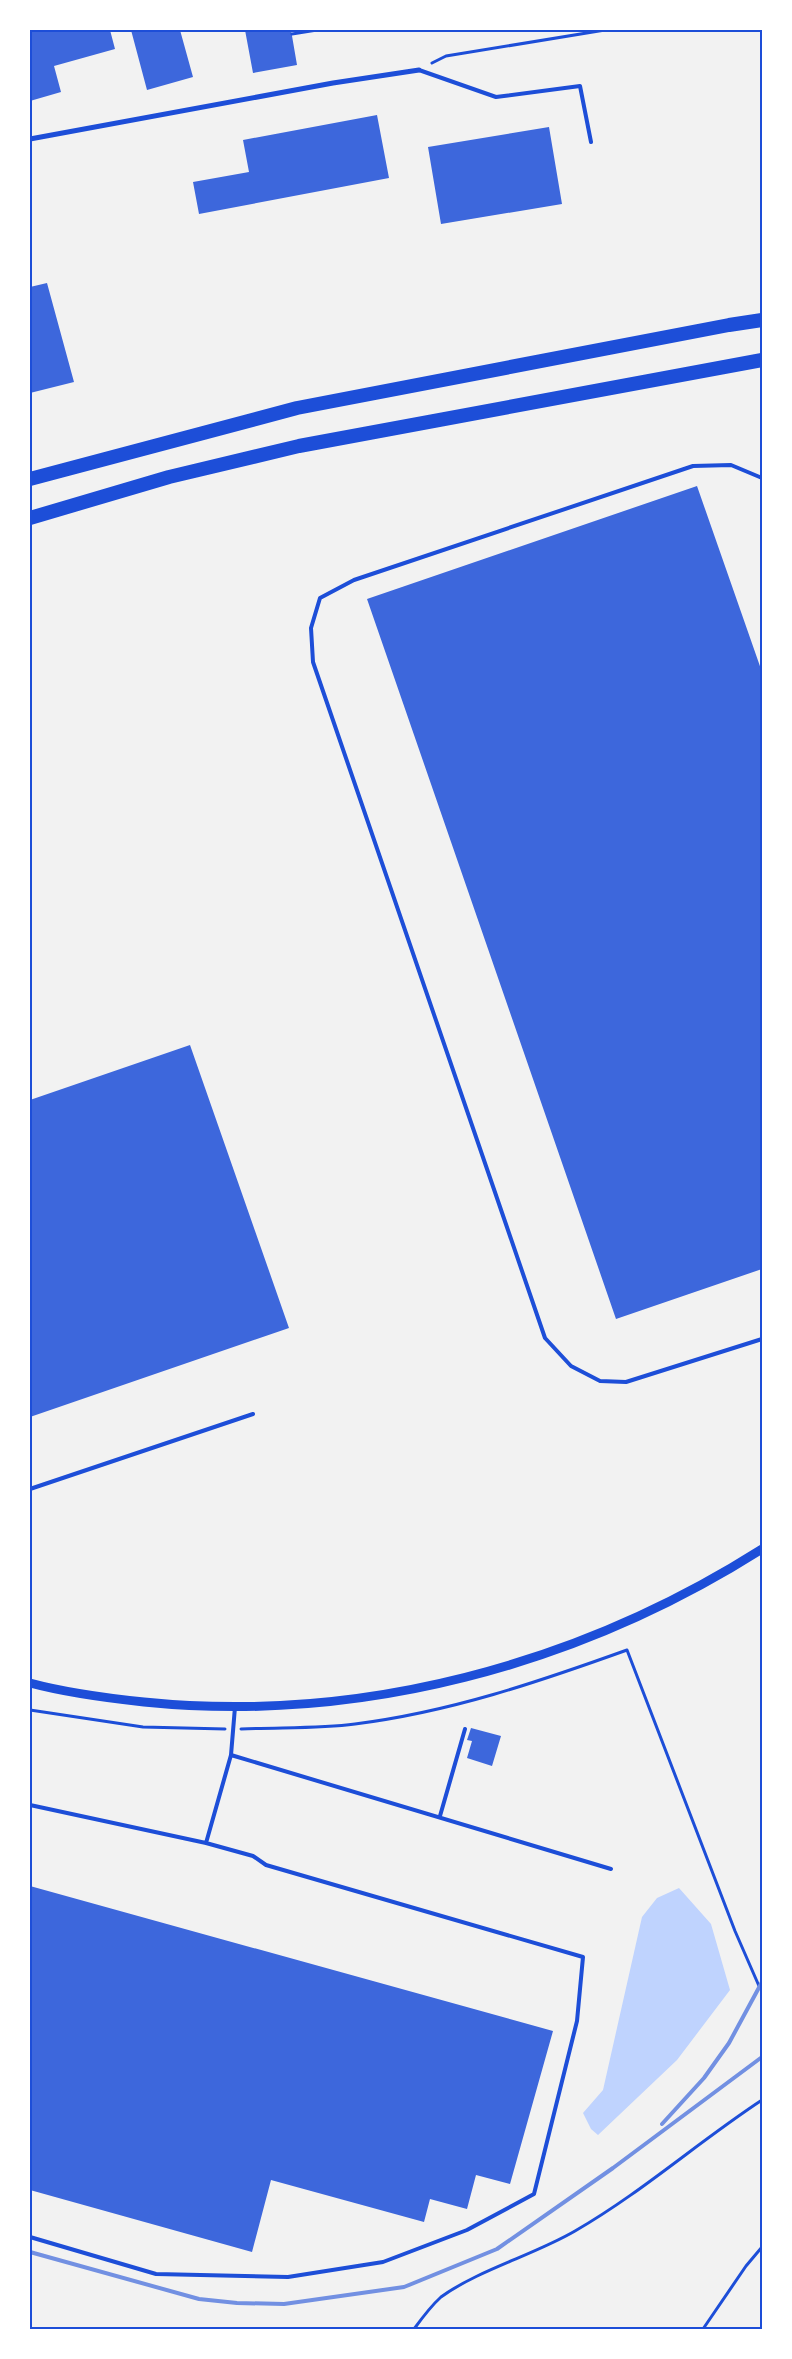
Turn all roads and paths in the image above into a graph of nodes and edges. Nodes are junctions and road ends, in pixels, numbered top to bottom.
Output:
1 (317, 30) edge
2 (604, 30) edge
3 (292, 34) dead end
4 (419, 70) junction
5 (30, 139) edge
6 (591, 142) dead end
7 (762, 320) edge
8 (762, 360) edge
9 (762, 478) edge
10 (30, 480) edge
11 (30, 518) edge
12 (762, 1339) edge
13 (252, 1414) dead end
14 (30, 1489) edge
15 (762, 1549) edge
16 (627, 1650) dead end
17 (30, 1684) edge
18 (234, 1706) junction
19 (465, 1730) dead end
20 (231, 1755) junction
21 (30, 1805) edge
22 (440, 1816) junction
23 (206, 1843) junction
24 (611, 1870) dead end
25 (762, 1988) edge
26 (762, 2100) edge
27 (30, 2237) edge
28 (762, 2247) edge
29 (414, 2329) edge
30 (703, 2329) edge

1 - 3 path
2 - 4 path
4 - 5 street
4 - 6 lane
7 - 10 highway
8 - 11 highway
9 - 12 lane
13 - 14 lane
15 - 18 street
16 - 25 path
17 - 18 street
18 - 20 lane
19 - 22 lane
20 - 22 lane
20 - 23 lane
21 - 23 lane
22 - 24 lane
23 - 27 lane
26 - 29 path
28 - 30 path

